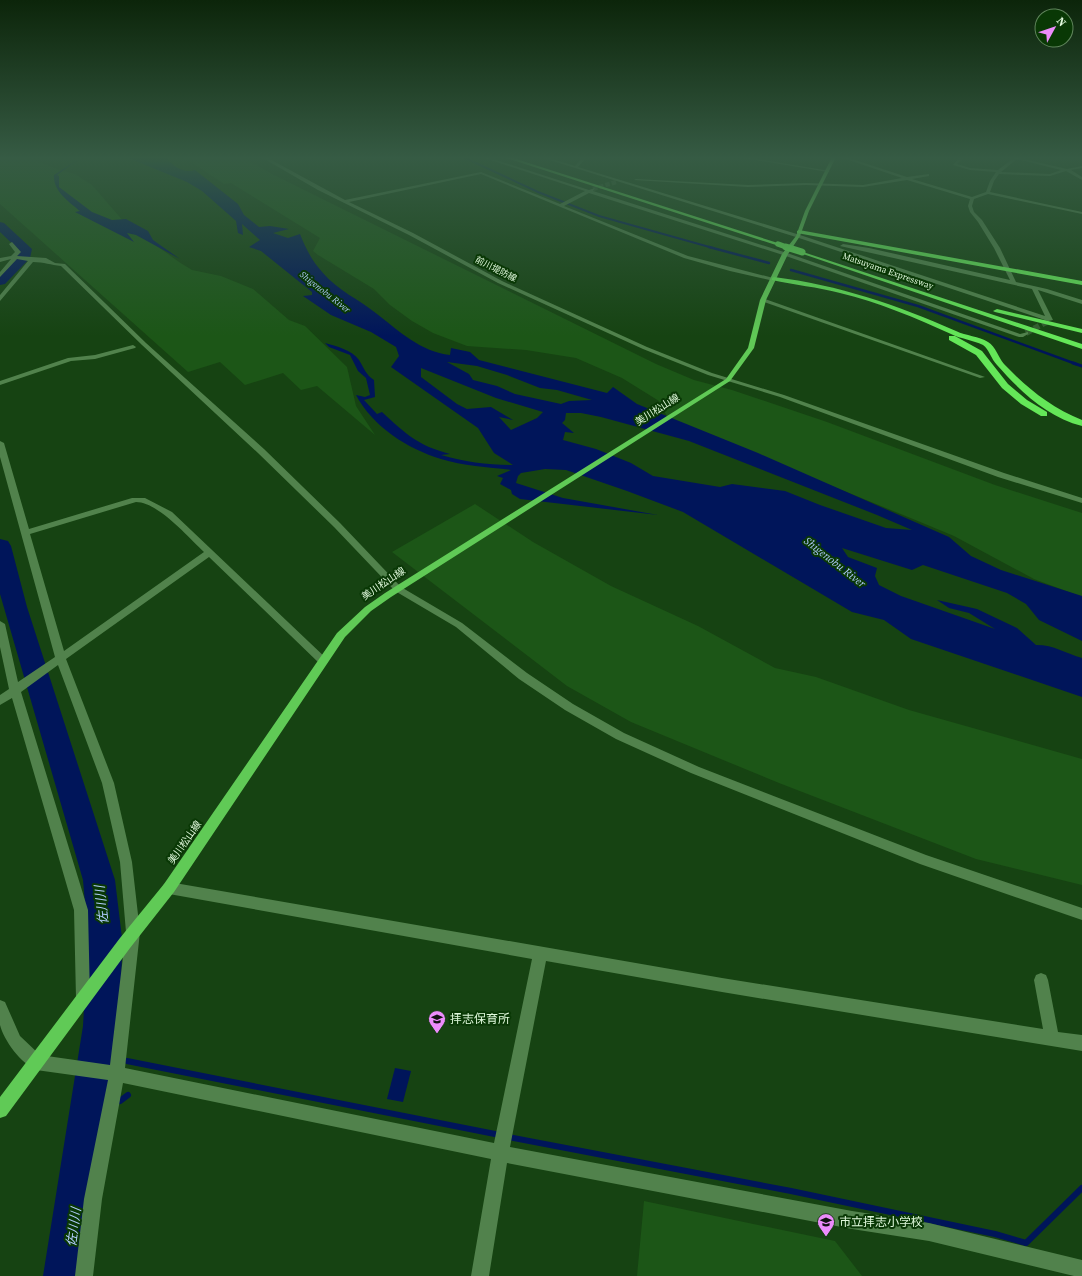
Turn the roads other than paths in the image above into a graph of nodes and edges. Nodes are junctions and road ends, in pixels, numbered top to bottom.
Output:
1 (375, 217) edge
2 (592, 217) edge
3 (671, 217) edge
4 (698, 217) edge
5 (702, 217) edge
6 (739, 217) edge
7 (806, 217) edge
8 (976, 217) edge
9 (798, 234) junction
10 (780, 242) junction
11 (12, 244) dead end
12 (825, 245) junction
13 (803, 249) junction
14 (785, 254) junction
15 (15, 258) junction
16 (0, 260) edge
17 (30, 260) junction
18 (1005, 266) junction
19 (0, 275) edge
20 (774, 279) junction
21 (1082, 280) edge
22 (1014, 283) junction
23 (1082, 283) edge
24 (1034, 288) junction
25 (0, 300) edge
26 (764, 300) junction
27 (947, 301) junction
28 (1082, 302) edge
29 (986, 308) junction
30 (1082, 332) edge
31 (1026, 333) tunnel mouth
32 (1082, 340) edge
33 (133, 347) dead end
34 (1082, 347) edge
35 (1082, 352) edge
36 (982, 377) dead end
37 (728, 380) junction
38 (0, 383) edge
39 (1082, 422) edge
40 (1082, 429) edge
41 (0, 443) edge
42 (1082, 501) edge
43 (25, 533) junction
44 (210, 552) junction
45 (398, 589) junction
46 (0, 624) edge
47 (59, 660) junction
48 (323, 660) junction
49 (18, 688) junction
50 (0, 701) edge
51 (169, 888) junction
52 (1082, 914) edge
53 (129, 937) junction
54 (540, 954) junction
55 (1041, 980) dead end
56 (86, 995) junction
57 (0, 1007) edge
58 (1052, 1039) junction
59 (1082, 1043) edge
60 (36, 1062) junction
61 (112, 1073) junction
62 (0, 1110) edge
63 (500, 1153) junction
64 (1082, 1269) edge
65 (84, 1276) edge
66 (480, 1276) edge

1 - 37 street, 前川堤防線
2 - 20 street
3 - 14 street
4 - 10 highway, Matsuyama Expressway
5 - 10 highway, Matsuyama Expressway
6 - 9 street
7 - 9 main road, 美川松山線
8 - 18 street
9 - 12 street
9 - 14 main road, 美川松山線
9 - 18 highway
10 - 13 highway, Matsuyama Expressway, bridge
11 - 15 street
12 - 22 street
12 - 24 street
13 - 27 highway, Matsuyama Expressway
13 - 29 highway, Matsuyama Expressway
14 - 20 main road, 美川松山線
14 - 31 street
15 - 16 street
15 - 17 street
15 - 19 street
17 - 25 street
17 - 45 street
18 - 21 highway
18 - 22 street
18 - 23 highway
20 - 26 main road, 美川松山線
20 - 39 highway
20 - 40 highway
22 - 24 street
24 - 28 street
26 - 36 street
26 - 37 main road, 美川松山線
27 - 34 highway, Matsuyama Expressway
27 - 35 highway
29 - 30 highway
29 - 32 highway, Matsuyama Expressway
33 - 38 street
37 - 42 street, 前川堤防線
37 - 45 main road, 美川松山線
41 - 43 street
43 - 44 street
43 - 47 street
44 - 47 street
44 - 48 street
45 - 48 main road, 美川松山線
45 - 52 street
46 - 49 street
47 - 49 street
47 - 53 street
48 - 51 main road, 美川松山線
49 - 50 street
49 - 56 street
51 - 53 main road, 美川松山線
51 - 54 street
53 - 56 main road, 美川松山線
53 - 61 street
54 - 58 street
54 - 63 street
55 - 58 street
56 - 60 main road, 美川松山線
57 - 60 street
58 - 59 street
60 - 61 street
60 - 62 main road, 美川松山線
61 - 63 street
61 - 65 street
63 - 64 street
63 - 66 street

